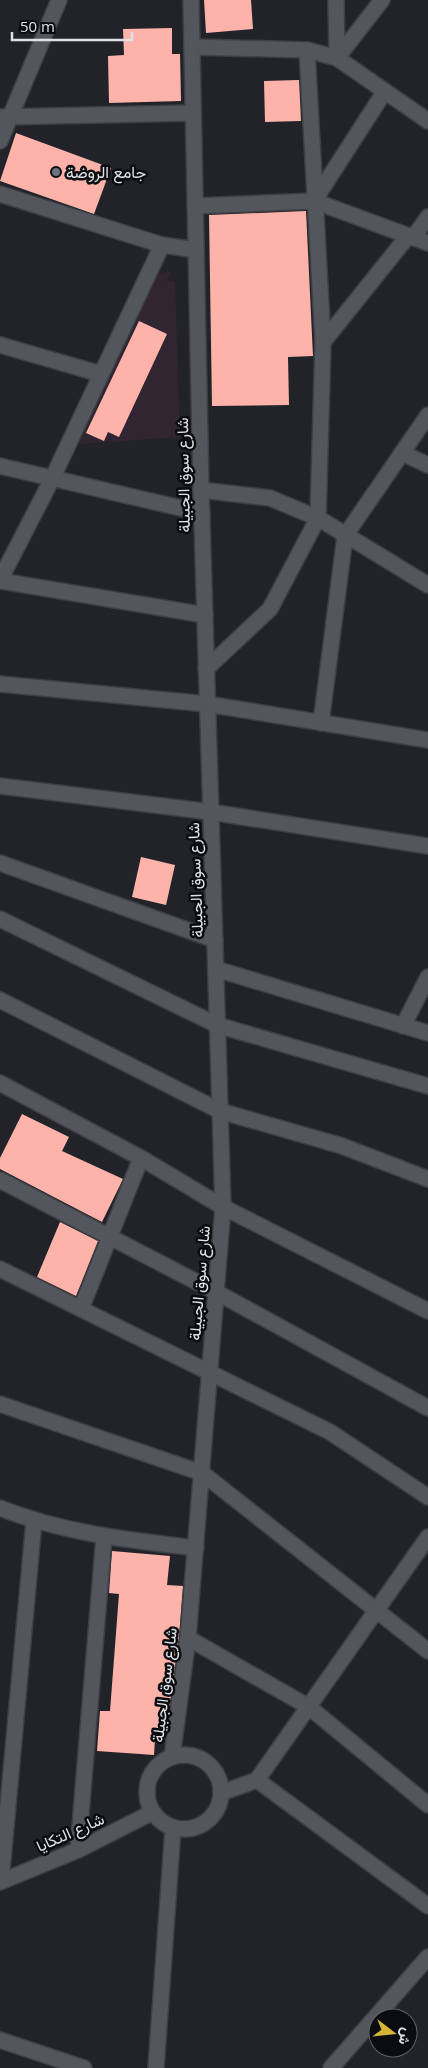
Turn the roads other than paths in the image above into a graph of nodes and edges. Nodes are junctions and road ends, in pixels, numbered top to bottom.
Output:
1 (59, 0) edge
2 (191, 0) edge
3 (336, 0) edge
4 (382, 0) edge
5 (192, 47) junction
6 (307, 50) junction
7 (338, 58) junction
8 (385, 91) junction
9 (193, 113) junction
10 (5, 117) edge
11 (428, 121) edge
12 (0, 141) edge
13 (0, 194) edge
14 (314, 201) junction
15 (195, 206) junction
16 (428, 218) edge
17 (410, 237) junction
18 (428, 243) edge
19 (162, 245) junction
20 (196, 250) junction
21 (323, 342) junction
22 (0, 345) edge
23 (101, 374) junction
24 (428, 415) edge
25 (402, 453) junction
26 (428, 464) edge
27 (0, 466) edge
28 (52, 479) junction
29 (201, 490) junction
30 (202, 513) junction
31 (318, 518) junction
32 (345, 536) junction
33 (0, 581) edge
34 (428, 585) edge
35 (205, 615) junction
36 (206, 669) junction
37 (0, 684) edge
38 (207, 704) junction
39 (321, 723) junction
40 (428, 740) edge
41 (0, 786) edge
42 (211, 812) junction
43 (428, 846) edge
44 (0, 864) edge
45 (0, 919) edge
46 (215, 940) junction
47 (216, 968) junction
48 (428, 977) edge
49 (0, 1000) edge
50 (218, 1025) junction
51 (403, 1026) junction
52 (428, 1033) edge
53 (0, 1083) edge
54 (428, 1086) edge
55 (220, 1110) junction
56 (141, 1158) junction
57 (428, 1179) edge
58 (0, 1180) edge
59 (223, 1208) junction
60 (110, 1237) junction
61 (0, 1269) edge
62 (216, 1292) junction
63 (81, 1308) junction
64 (428, 1311) edge
65 (210, 1371) junction
66 (0, 1404) edge
67 (428, 1408) edge
68 (202, 1473) junction
69 (428, 1497) edge
70 (0, 1508) edge
71 (34, 1521) junction
72 (104, 1537) junction
73 (428, 1537) edge
74 (196, 1548) junction
75 (377, 1611) junction
76 (188, 1638) junction
77 (428, 1651) edge
78 (309, 1707) junction
79 (172, 1757) junction
80 (257, 1780) junction
81 (221, 1792) junction
82 (428, 1805) edge
83 (153, 1812) junction
84 (174, 1828) junction
85 (78, 1850) junction
86 (1, 1882) edge
87 (428, 1906) edge
88 (428, 1957) edge
89 (0, 2040) edge
90 (84, 2068) edge
91 (156, 2068) edge
92 (331, 2068) edge

1 - 10 street
2 - 5 street, شارع سوق الجبيلة
3 - 7 street
4 - 7 street
5 - 6 street
5 - 9 street, شارع سوق الجبيلة
6 - 7 street
6 - 14 street
7 - 8 street
8 - 11 street
8 - 14 street
9 - 10 street
9 - 15 street, شارع سوق الجبيلة
10 - 12 street
13 - 19 street
14 - 15 street
14 - 17 street
14 - 21 street
15 - 20 street, شارع سوق الجبيلة
16 - 17 street
17 - 18 street
17 - 21 street
19 - 20 street
19 - 23 street
20 - 29 street, شارع سوق الجبيلة
21 - 31 street
22 - 23 street
23 - 28 street
24 - 25 street
25 - 26 street
25 - 32 street
27 - 28 street
28 - 30 street
28 - 33 street
29 - 30 street, شارع سوق الجبيلة
29 - 31 street
30 - 35 street, شارع سوق الجبيلة
31 - 32 street
31 - 36 street
32 - 34 street
32 - 39 street
33 - 35 street
35 - 36 street, شارع سوق الجبيلة
36 - 38 street, شارع سوق الجبيلة
37 - 38 street
38 - 39 street
38 - 42 street, شارع سوق الجبيلة
39 - 40 street
41 - 42 street
42 - 43 street
42 - 46 street, شارع سوق الجبيلة
44 - 46 street
45 - 50 street
46 - 47 street, شارع سوق الجبيلة
47 - 50 street, شارع سوق الجبيلة
47 - 51 street
48 - 51 street
49 - 55 street
50 - 54 street
50 - 55 street, شارع سوق الجبيلة
51 - 52 street
53 - 56 street
55 - 57 street
55 - 59 street, شارع سوق الجبيلة
56 - 59 street
56 - 60 street
58 - 60 street
59 - 62 street, شارع سوق الجبيلة
59 - 64 street
60 - 62 street
60 - 63 street
61 - 63 street
62 - 65 street, شارع سوق الجبيلة
62 - 67 street
63 - 65 street
65 - 68 street, شارع سوق الجبيلة
65 - 69 street
66 - 68 street
68 - 74 street, شارع سوق الجبيلة
68 - 75 street
70 - 71 street
71 - 72 street
71 - 86 street
72 - 74 street
72 - 85 street
73 - 75 street
74 - 76 street, شارع سوق الجبيلة
75 - 77 street
75 - 78 street
76 - 78 street
76 - 79 street, شارع سوق الجبيلة
78 - 80 street
78 - 82 street
79 - 81 street
79 - 83 street
80 - 81 street
80 - 87 street
81 - 84 street
83 - 84 street
83 - 85 street, شارع التكايا
84 - 91 street
85 - 86 street, شارع التكايا
88 - 92 street
89 - 90 street

